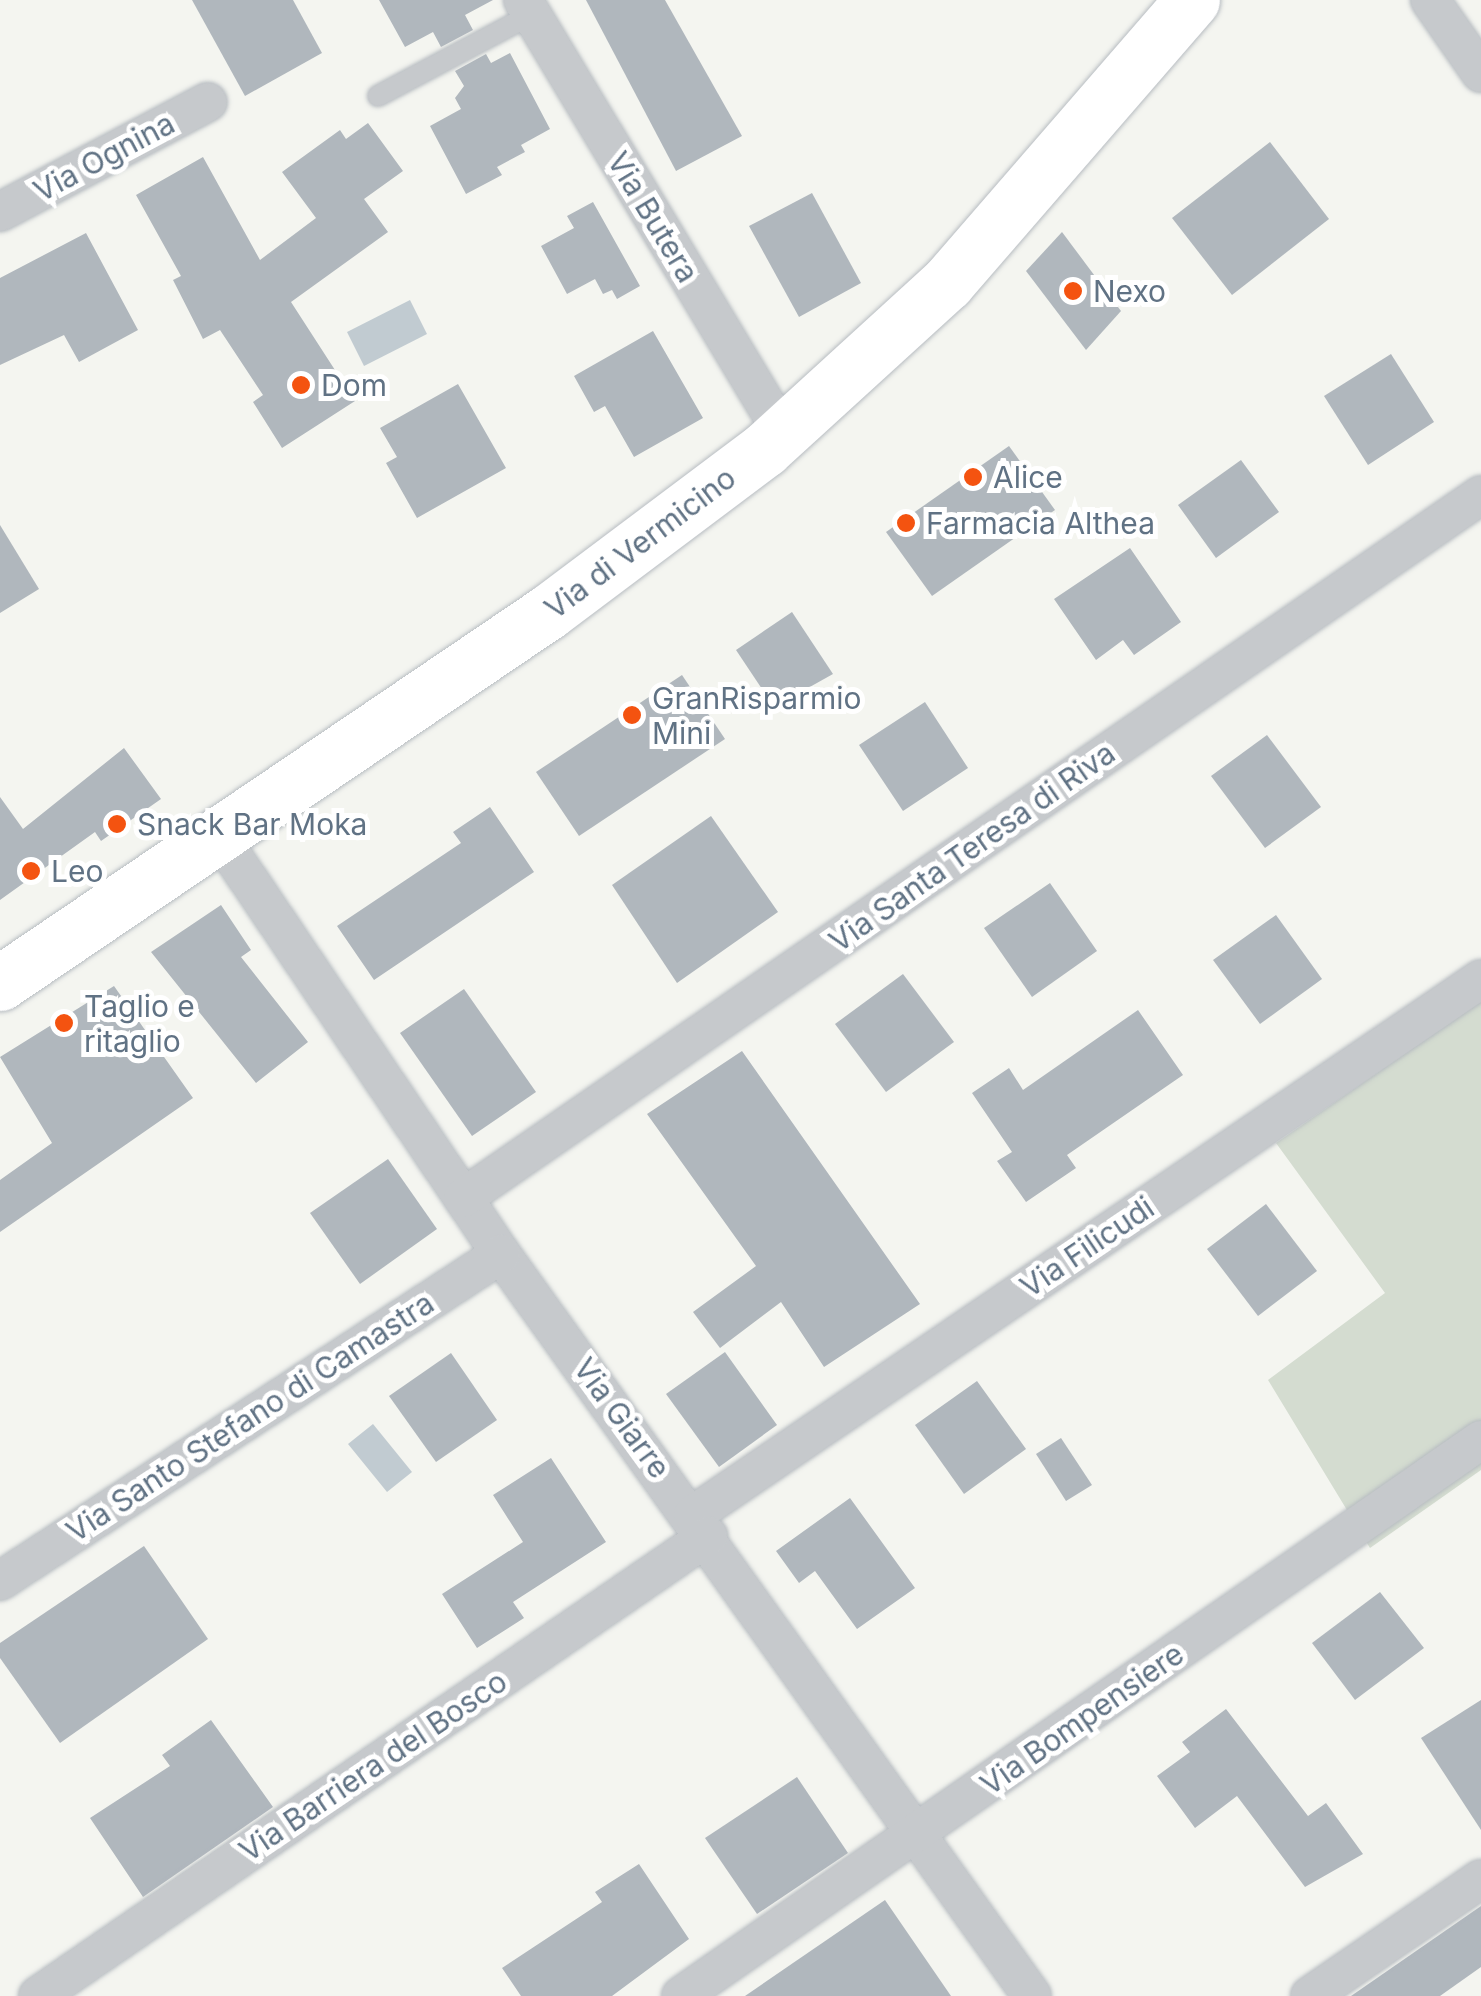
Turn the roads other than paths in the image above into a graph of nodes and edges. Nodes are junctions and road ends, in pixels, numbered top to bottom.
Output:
1 (1192, 0) edge
2 (1430, 0) edge
3 (528, 7) edge
4 (1481, 73) edge
5 (378, 96) dead end
6 (208, 102) dead end
7 (0, 212) edge
8 (783, 433) junction
9 (1481, 495) edge
10 (219, 836) junction
11 (2, 979) edge
12 (1481, 979) edge
13 (463, 1198) junction
14 (501, 1254) junction
15 (1481, 1440) edge
16 (701, 1526) junction
17 (0, 1581) edge
18 (917, 1835) junction
19 (1481, 1879) edge
20 (38, 1996) edge
21 (681, 1996) edge
22 (1032, 1996) edge
23 (1310, 1996) edge

1 - 8 main road, Via di Vermicino
2 - 4 street
3 - 5 lane
3 - 8 street, Via Butera
6 - 7 street, Via Ognina
8 - 10 main road, Via di Vermicino
9 - 13 street, Via Santa Teresa di Riva
10 - 11 main road, Via di Vermicino
10 - 13 street, Via Giarre
12 - 16 street, Via Filicudi
13 - 14 street, Via Giarre
14 - 16 street, Via Giarre
14 - 17 street, Via Santo Stefano di Camastra
15 - 18 street, Via Bompensiere
16 - 18 street, Via Giarre
16 - 20 street, Via Barriera del Bosco
18 - 21 street, Via Bompensiere
18 - 22 street, Via Giarre
19 - 23 street

